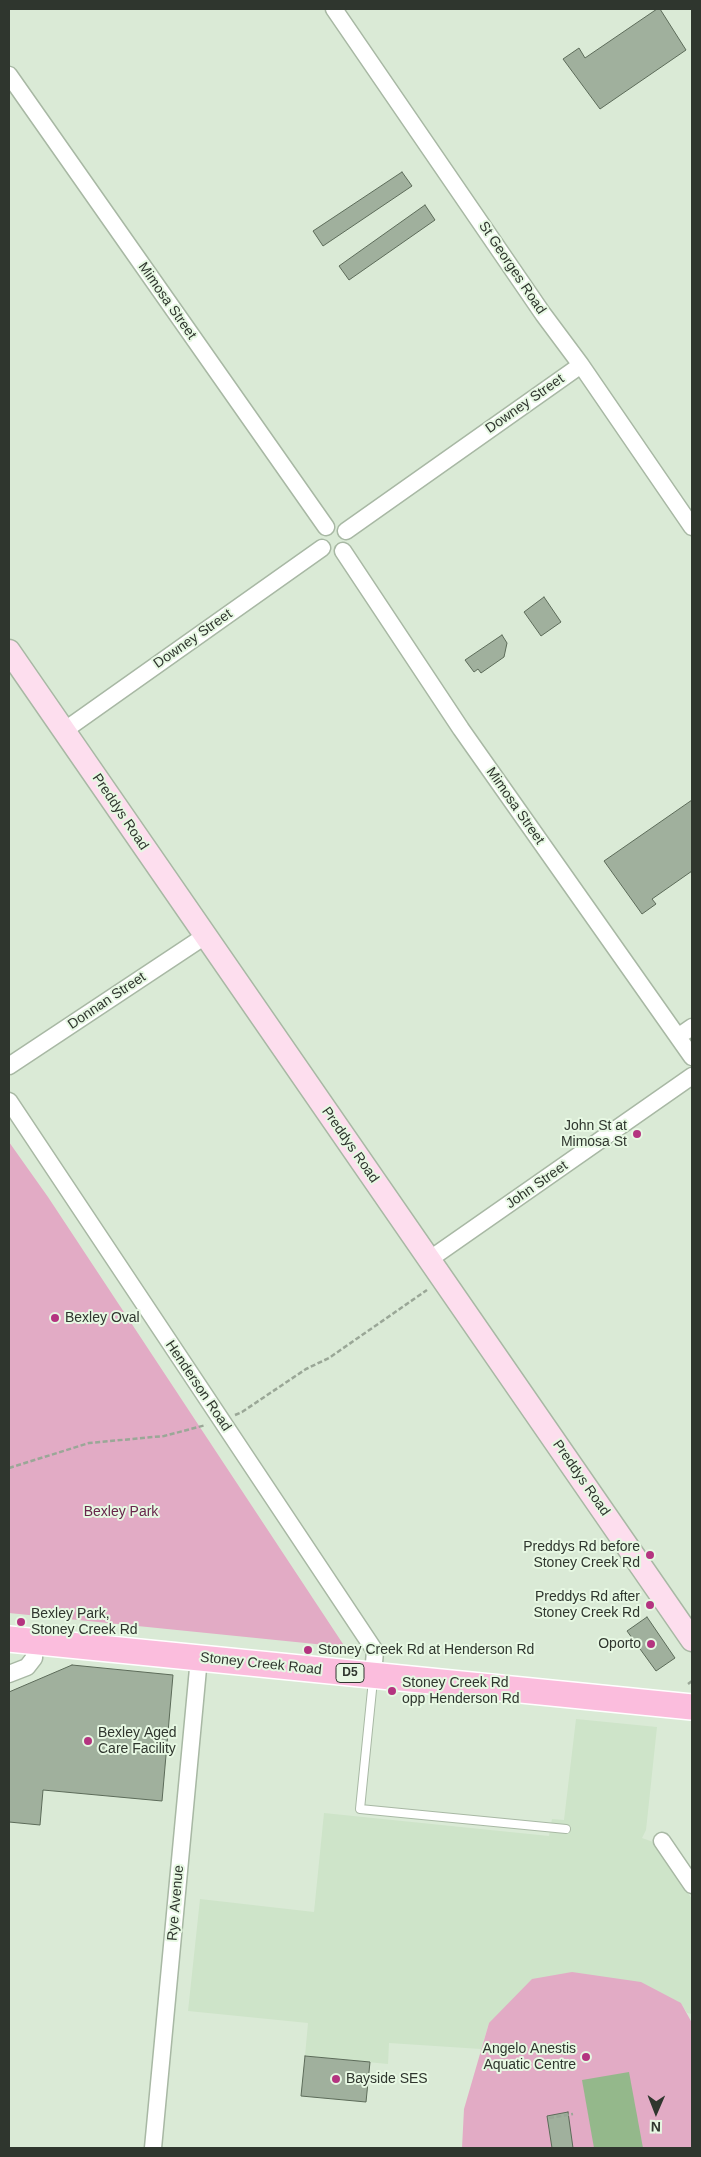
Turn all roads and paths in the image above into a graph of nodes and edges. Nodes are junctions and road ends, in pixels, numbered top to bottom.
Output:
1 (334, 9) edge
2 (9, 75) edge
3 (581, 365) junction
4 (326, 527) junction
5 (692, 527) edge
6 (346, 531) junction
7 (322, 548) junction
8 (343, 551) junction
9 (9, 651) edge
10 (65, 730) junction
11 (205, 936) junction
12 (686, 1031) edge
13 (692, 1057) edge
14 (9, 1066) edge
15 (692, 1076) edge
16 (9, 1101) edge
17 (430, 1259) junction
18 (425, 1291) dead end
19 (242, 1412) dead end
20 (205, 1426) dead end
21 (9, 1468) edge
22 (9, 1638) edge
23 (692, 1640) edge
24 (35, 1641) junction
25 (198, 1658) junction
26 (9, 1674) edge
27 (373, 1675) junction
28 (692, 1681) edge
29 (690, 1695) edge
30 (566, 1829) dead end
31 (662, 1840) dead end
32 (692, 1885) edge
33 (573, 2114) dead end
34 (550, 2118) dead end
35 (153, 2148) edge

1 - 3 street, St Georges Road
2 - 4 street, Mimosa Street
3 - 5 street, St Georges Road
3 - 6 street, Downey Street
4 - 6 street
4 - 7 street
6 - 8 street
7 - 8 street
7 - 10 street, Downey Street
8 - 12 street, Mimosa Street
9 - 10 main road, Preddys Road
10 - 11 main road, Preddys Road
11 - 14 street, Donnan Street
11 - 17 main road, Preddys Road
12 - 13 street, Mimosa Street
15 - 17 street, John Street
16 - 27 street, Henderson Road
17 - 23 main road, Preddys Road
18 - 19 path
20 - 21 path
22 - 24 main road, Stoney Creek Road / D5
24 - 25 main road, Stoney Creek Road / D5
24 - 26 street
25 - 27 main road, Stoney Creek Road / D5
25 - 35 street, Rye Avenue
27 - 29 main road, Stoney Creek Road / D5
27 - 30 lane
28 - 29 path
31 - 32 street
33 - 34 path

